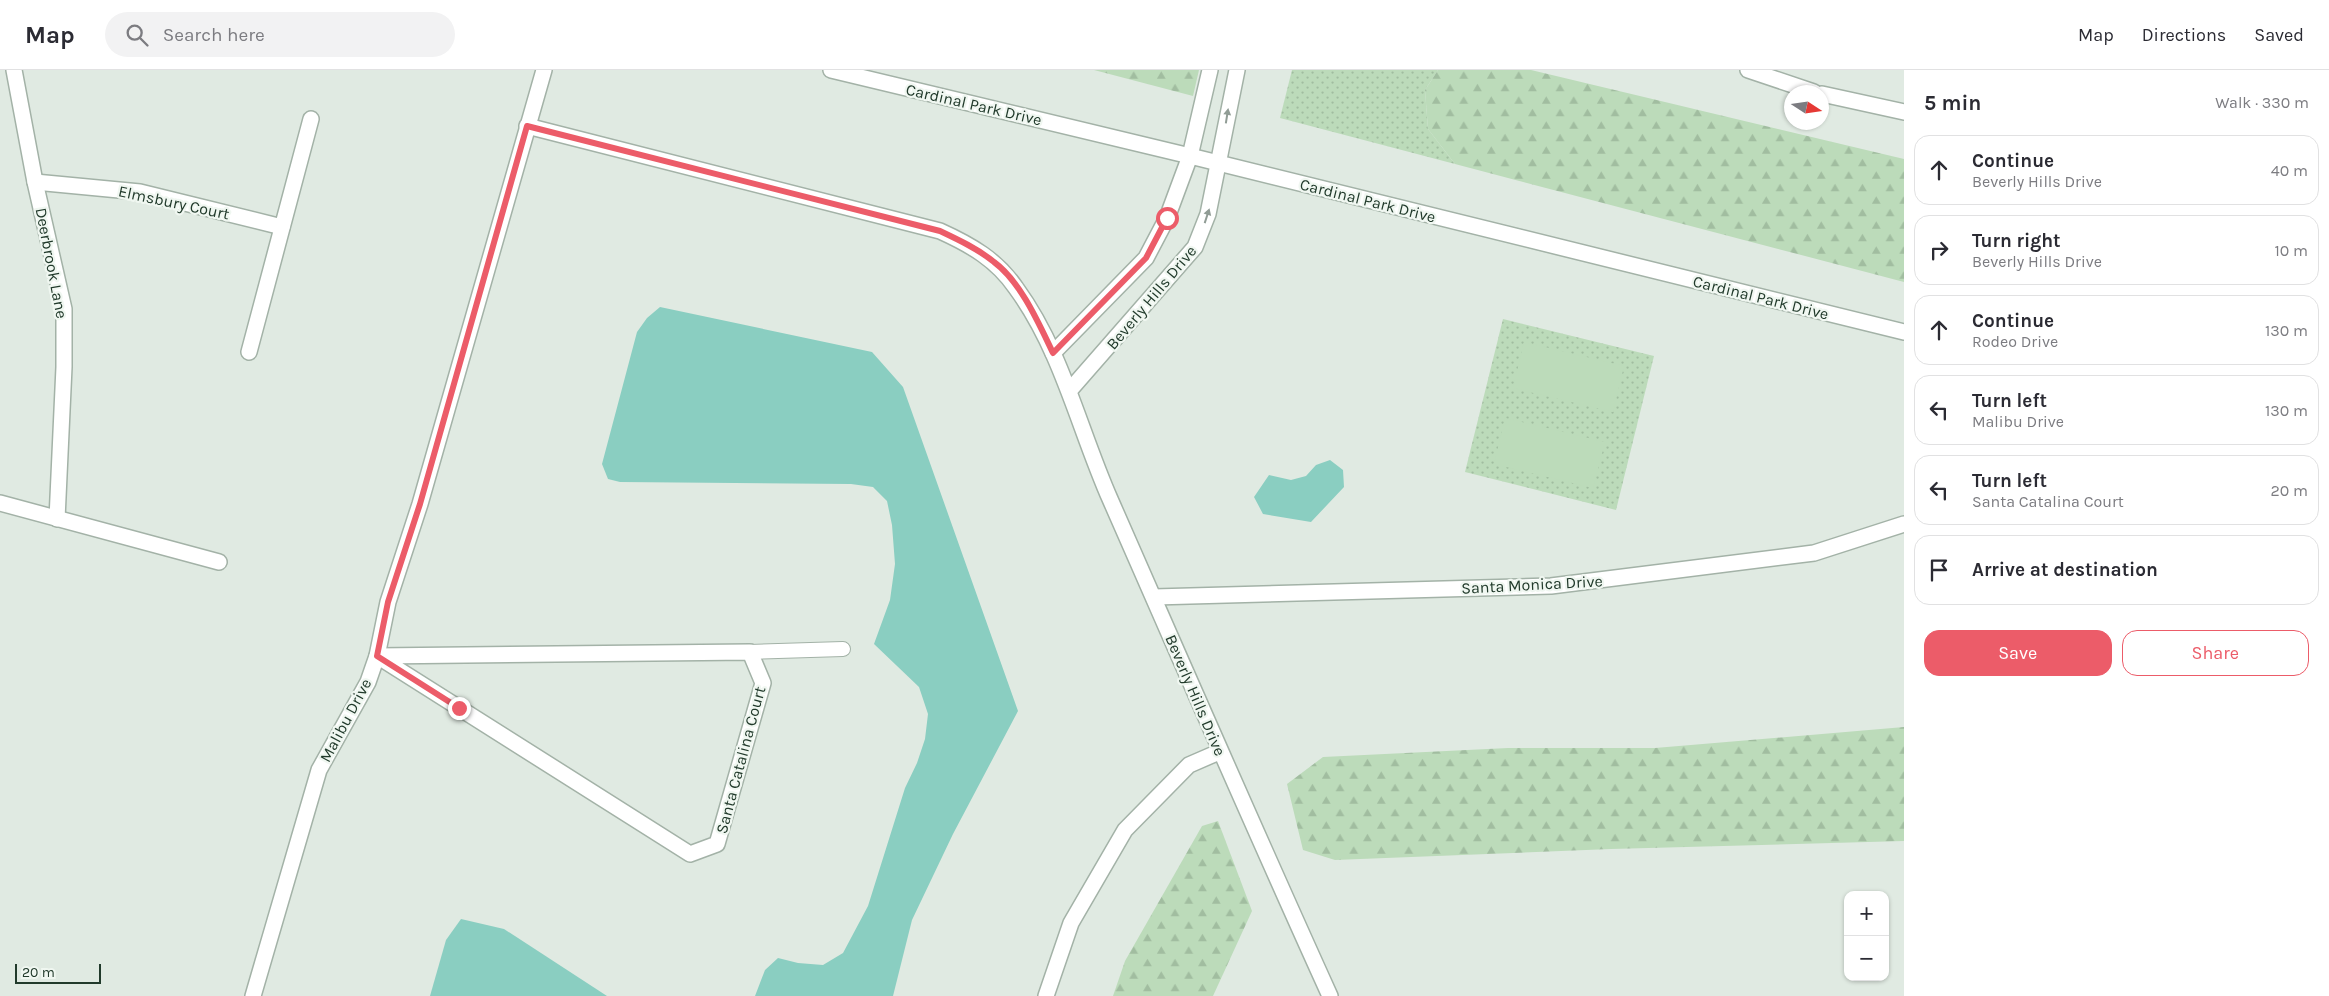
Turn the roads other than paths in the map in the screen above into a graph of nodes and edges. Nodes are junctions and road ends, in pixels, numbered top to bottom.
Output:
1 (14, 70) edge
2 (544, 70) edge
3 (831, 70) edge
4 (1210, 70) edge
5 (1237, 70) edge
6 (1749, 70) edge
7 (1793, 85) edge
8 (1829, 96) edge
9 (1904, 112) edge
10 (311, 119) dead end
11 (527, 126) junction
12 (1190, 156) junction
13 (1220, 163) junction
14 (36, 182) junction
15 (282, 227) junction
16 (1904, 332) edge
17 (248, 352) dead end
18 (1053, 353) junction
19 (1070, 390) junction
20 (0, 503) edge
21 (57, 519) junction
22 (1904, 524) edge
23 (219, 562) dead end
24 (1154, 597) junction
25 (843, 649) dead end
26 (750, 652) junction
27 (377, 656) junction
28 (1219, 752) junction
29 (254, 996) edge
30 (1046, 996) edge
31 (1330, 996) edge

1 - 14 street, Deerbrook Lane
2 - 11 street, Malibu Drive
3 - 12 street, Cardinal Park Drive
4 - 12 street, Beverly Hills Drive
13 -> 5 street, Beverly Hills Drive
6 - 7 street
8 - 9 street
10 - 15 street
11 - 18 street, Beverly Hills Drive
11 - 27 street, Malibu Drive
12 - 13 street, Cardinal Park Drive
12 - 18 street, Beverly Hills Drive
13 - 16 street, Cardinal Park Drive
19 -> 13 street, Beverly Hills Drive
14 - 15 street, Elmsbury Court
14 - 21 street, Deerbrook Lane
15 - 17 street
18 - 19 street, Beverly Hills Drive
19 - 24 street, Beverly Hills Drive
20 - 21 street
21 - 23 street
22 - 24 street, Santa Monica Drive
24 - 28 street, Beverly Hills Drive
25 - 26 lane
26 - 27 street
26 - 27 street, Santa Catalina Court
27 - 29 street, Malibu Drive
28 - 30 street
28 - 31 street, Beverly Hills Drive

